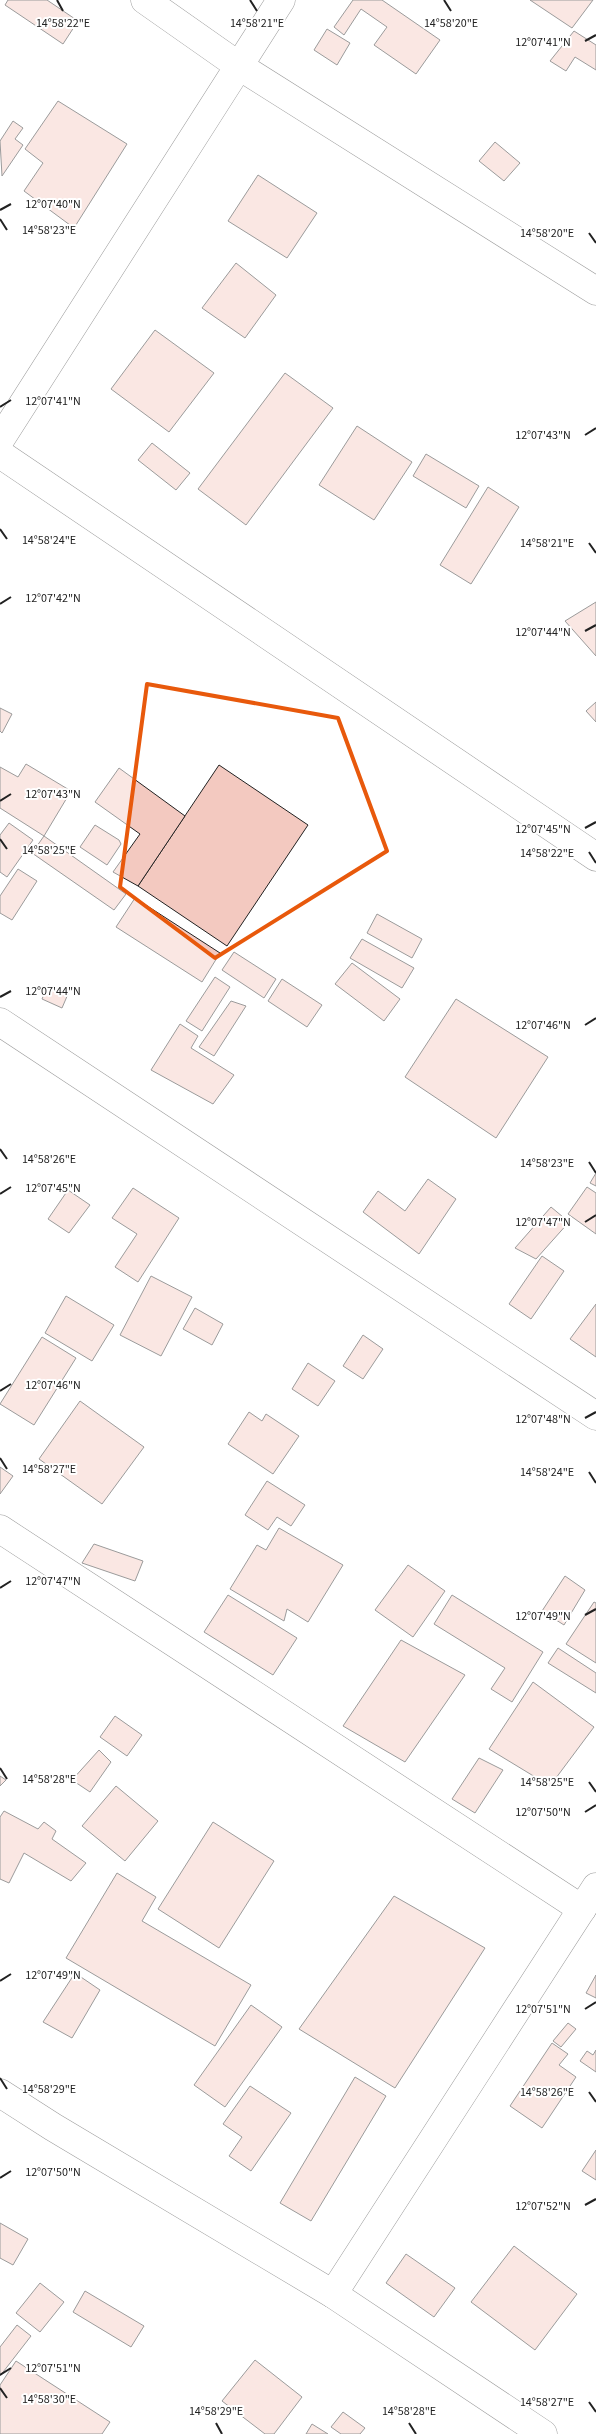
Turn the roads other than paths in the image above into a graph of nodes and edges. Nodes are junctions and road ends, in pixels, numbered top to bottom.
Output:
1 (145, 0) edge
2 (281, 0) edge
3 (239, 66) junction
4 (596, 292) edge
5 (0, 440) edge
6 (0, 454) edge
7 (596, 857) edge
8 (0, 1022) edge
9 (596, 1416) edge
10 (0, 1529) edge
11 (589, 1898) edge
12 (0, 2093) edge
13 (333, 2294) junction
14 (543, 2434) edge

1 - 3 street
2 - 3 street
3 - 4 street
3 - 5 street
6 - 7 street
8 - 9 street
10 - 11 street
11 - 13 street
12 - 13 street
13 - 14 street

